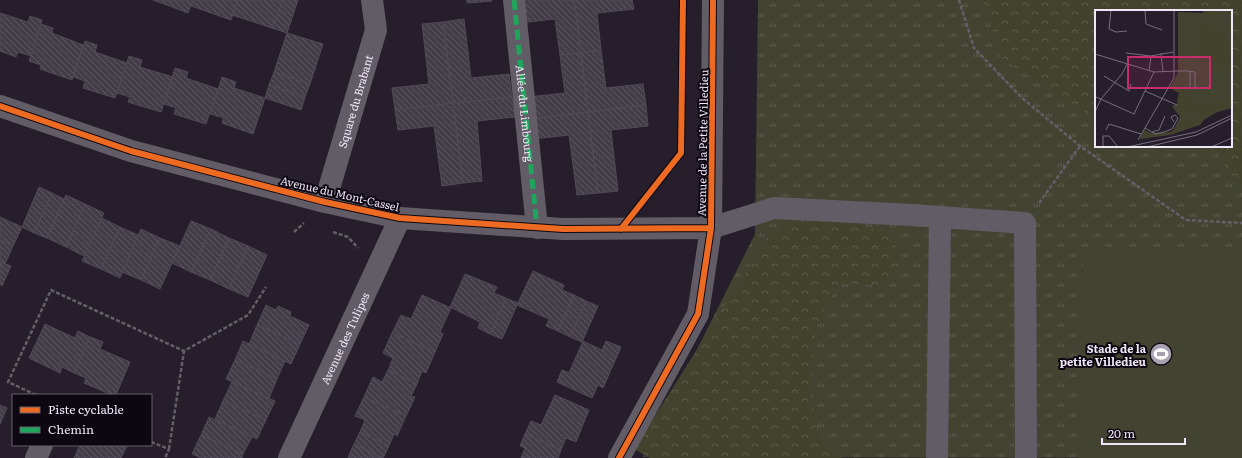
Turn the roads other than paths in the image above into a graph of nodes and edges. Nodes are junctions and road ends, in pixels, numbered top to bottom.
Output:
1 (372, 0) edge
2 (514, 0) edge
3 (713, 0) edge
4 (0, 106) edge
5 (325, 202) junction
6 (940, 217) junction
7 (400, 218) junction
8 (537, 228) junction
9 (711, 228) junction
10 (42, 446) edge
11 (36, 458) edge
12 (289, 458) edge
13 (619, 458) edge
14 (937, 458) edge
15 (1026, 458) edge

1 - 5 street, Square du Brabant
2 - 8 street, Allée du Limbourg
3 - 9 street, Avenue de la Petite Villedieu
4 - 5 street, Avenue du Mont-Cassel
5 - 7 street, Avenue du Mont-Cassel
6 - 9 street, Avenue du Mont-Cassel
6 - 14 street
6 - 15 street, Avenue du Mont-Cassel
7 - 8 street, Avenue du Mont-Cassel
7 - 12 street, Avenue des Tulipes
8 - 9 street, Avenue du Mont-Cassel
9 - 13 street, Avenue de la Petite Villedieu
10 - 11 street

